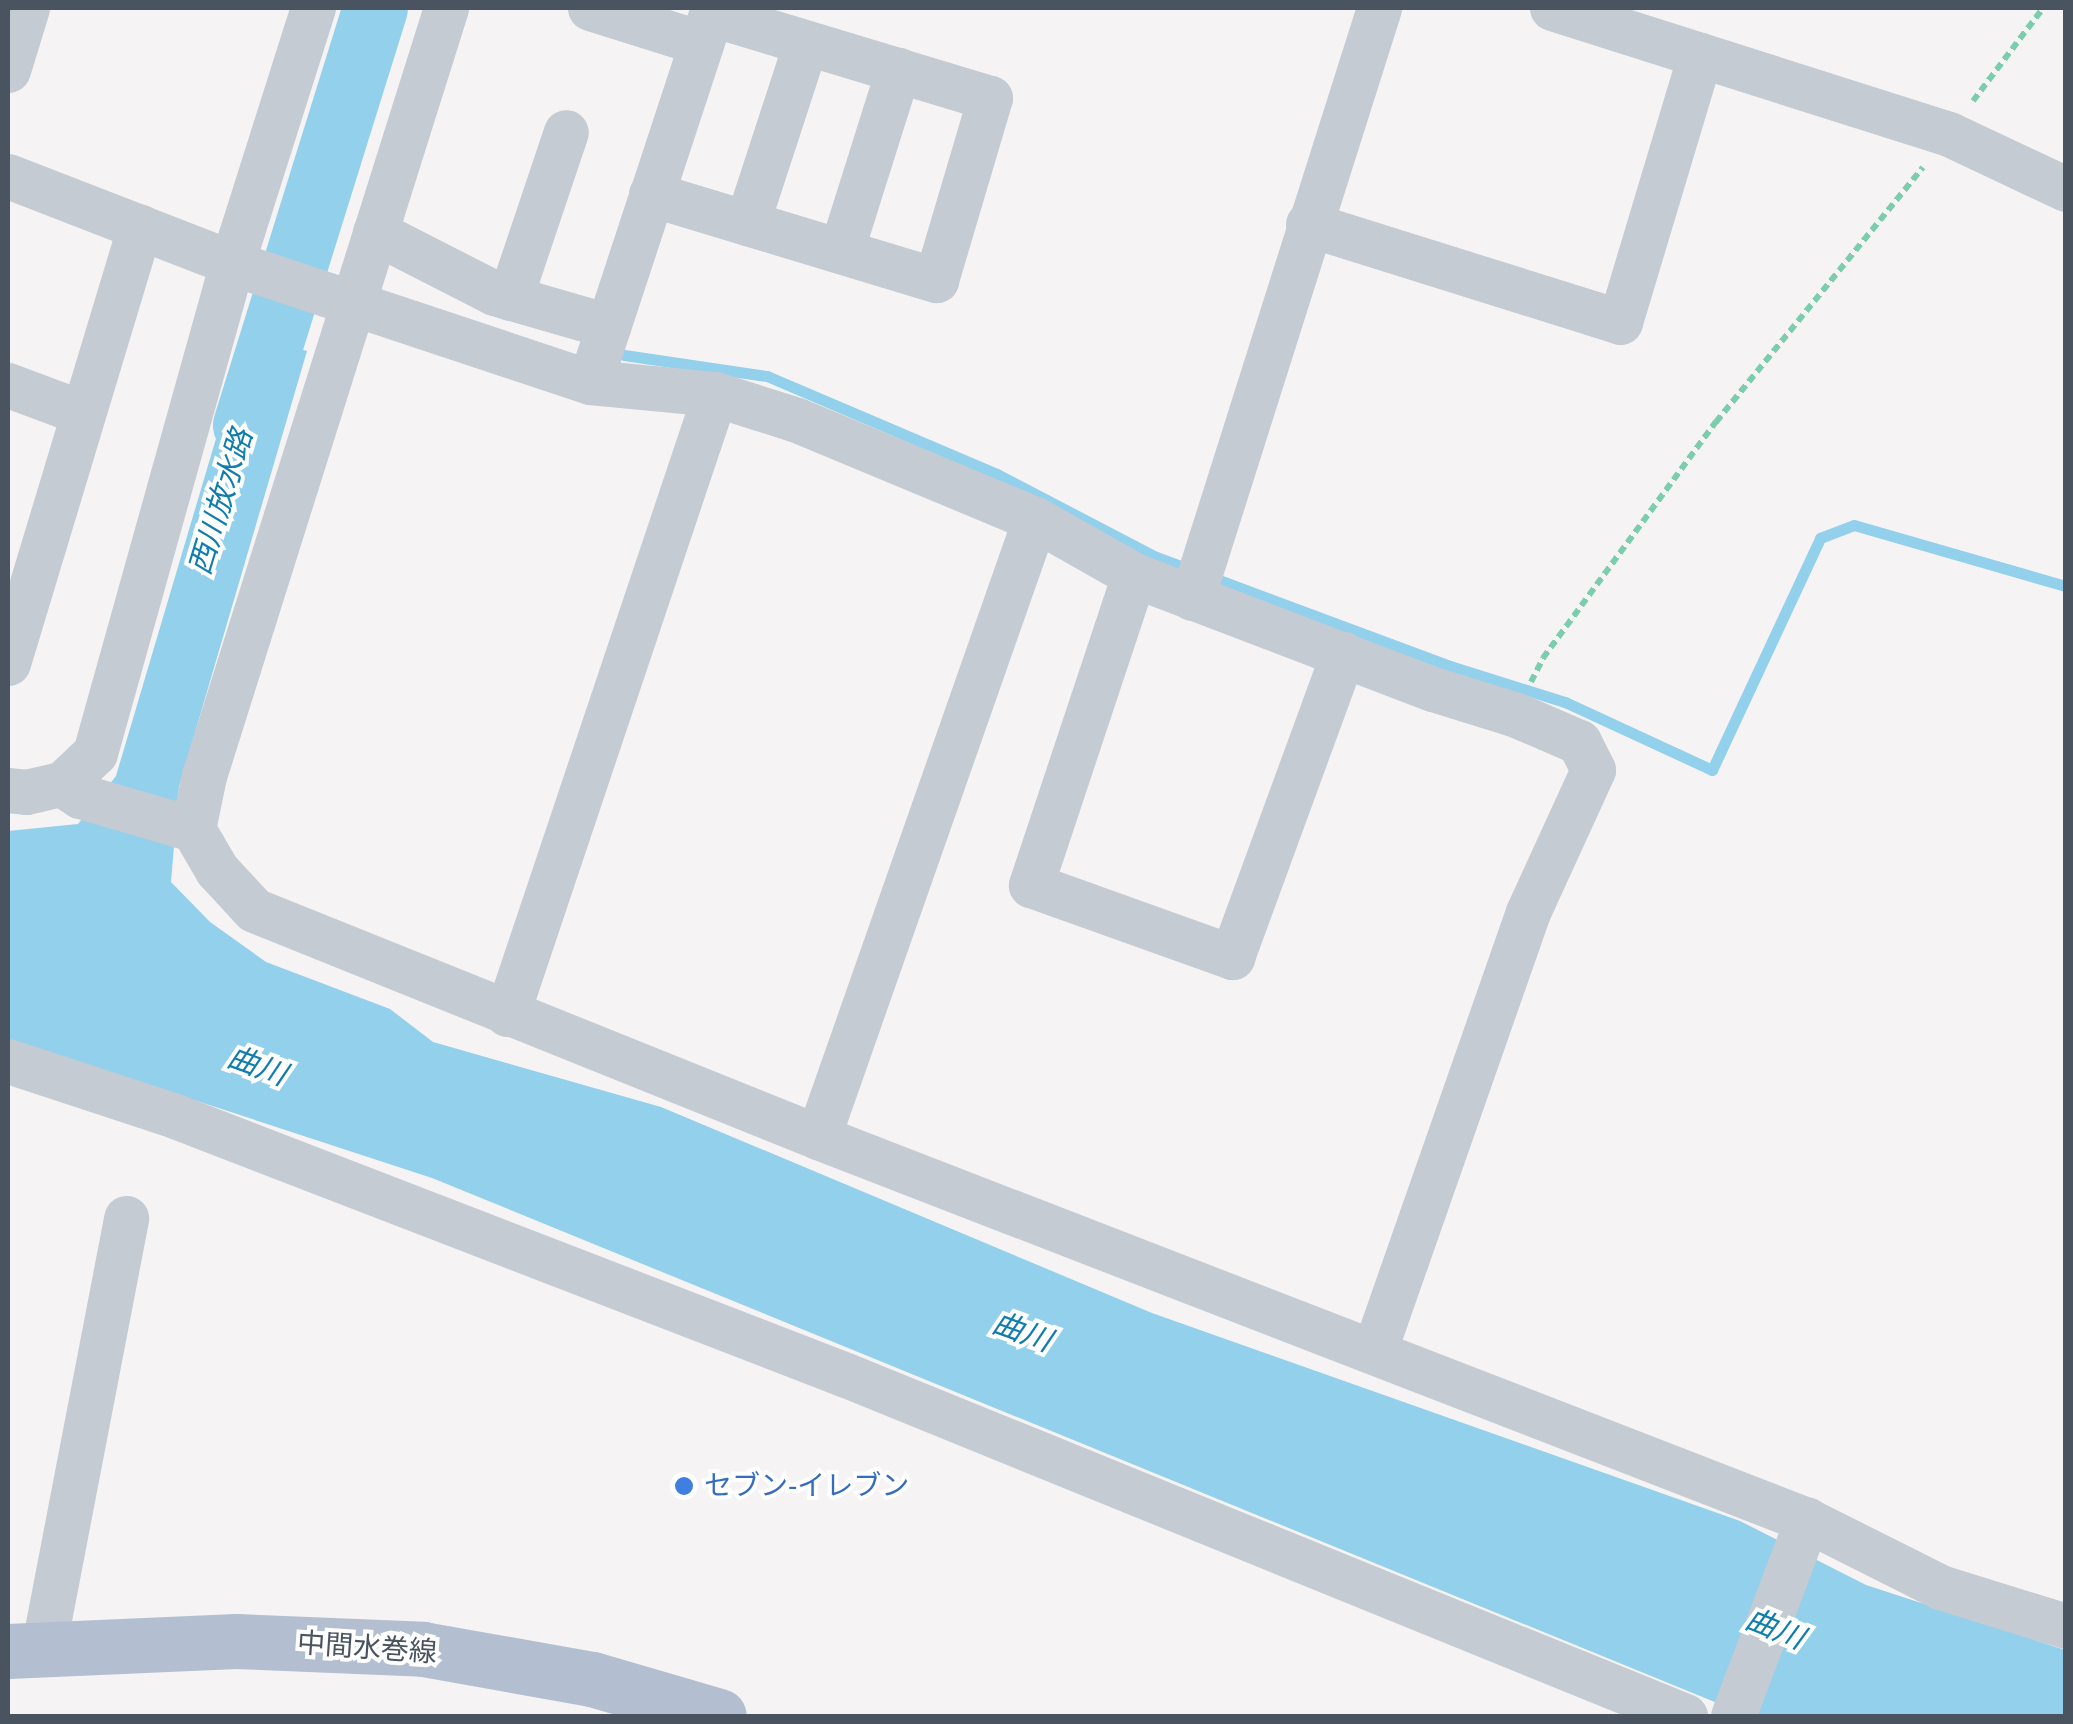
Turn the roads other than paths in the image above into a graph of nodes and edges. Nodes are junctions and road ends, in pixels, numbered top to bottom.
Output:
1 (27, 8) edge
2 (313, 8) edge
3 (446, 8) edge
4 (590, 8) edge
5 (1379, 8) edge
6 (1552, 8) edge
7 (708, 21) edge
8 (806, 42) junction
9 (1700, 54) junction
10 (8, 70) edge
11 (898, 70) junction
12 (566, 132) dead end
13 (8, 176) edge
14 (2066, 188) edge
15 (651, 194) junction
16 (747, 223) junction
17 (1308, 224) junction
18 (140, 226) junction
19 (375, 232) junction
20 (841, 251) junction
21 (241, 266) junction
22 (337, 298) junction
23 (510, 298) junction
24 (608, 326) junction
25 (590, 382) junction
26 (8, 385) edge
27 (715, 394) junction
28 (83, 413) junction
29 (1035, 519) junction
30 (1134, 576) junction
31 (1192, 598) junction
32 (1342, 654) junction
33 (8, 663) edge
34 (8, 790) edge
35 (71, 791) junction
36 (184, 827) junction
37 (506, 1014) junction
38 (8, 1061) edge
39 (818, 1137) junction
40 (126, 1218) dead end
41 (1374, 1351) junction
42 (1802, 1532) junction
43 (2066, 1626) edge
44 (26, 1650) edge
45 (1734, 1714) edge
46 (719, 1716) edge
47 (1685, 1716) edge

1 - 10 street
2 - 21 street
3 - 19 street
4 - 7 street
5 - 17 street
6 - 9 street
7 - 8 street
7 - 15 street
8 - 11 street
8 - 16 street
9 - 14 street
9 - 17 street
11 - 20 street
11 - 20 street
12 - 23 street
13 - 18 street
15 - 16 street
15 - 24 street
16 - 20 street
17 - 31 street
18 - 21 street
18 - 28 street
19 - 22 street
19 - 23 street
21 - 22 street
21 - 35 street
22 - 25 street
22 - 36 street
23 - 24 street
24 - 25 street
25 - 27 street
26 - 28 street
27 - 29 street
27 - 37 street
28 - 33 street
29 - 30 street
29 - 39 street
30 - 31 street
30 - 32 street
31 - 32 street
32 - 41 street
34 - 35 street
35 - 36 street
36 - 37 street
37 - 39 street
38 - 47 street
39 - 41 street
40 - 44 street
41 - 42 street
42 - 43 street
42 - 45 street
44 - 46 main road, 中間水巻線

